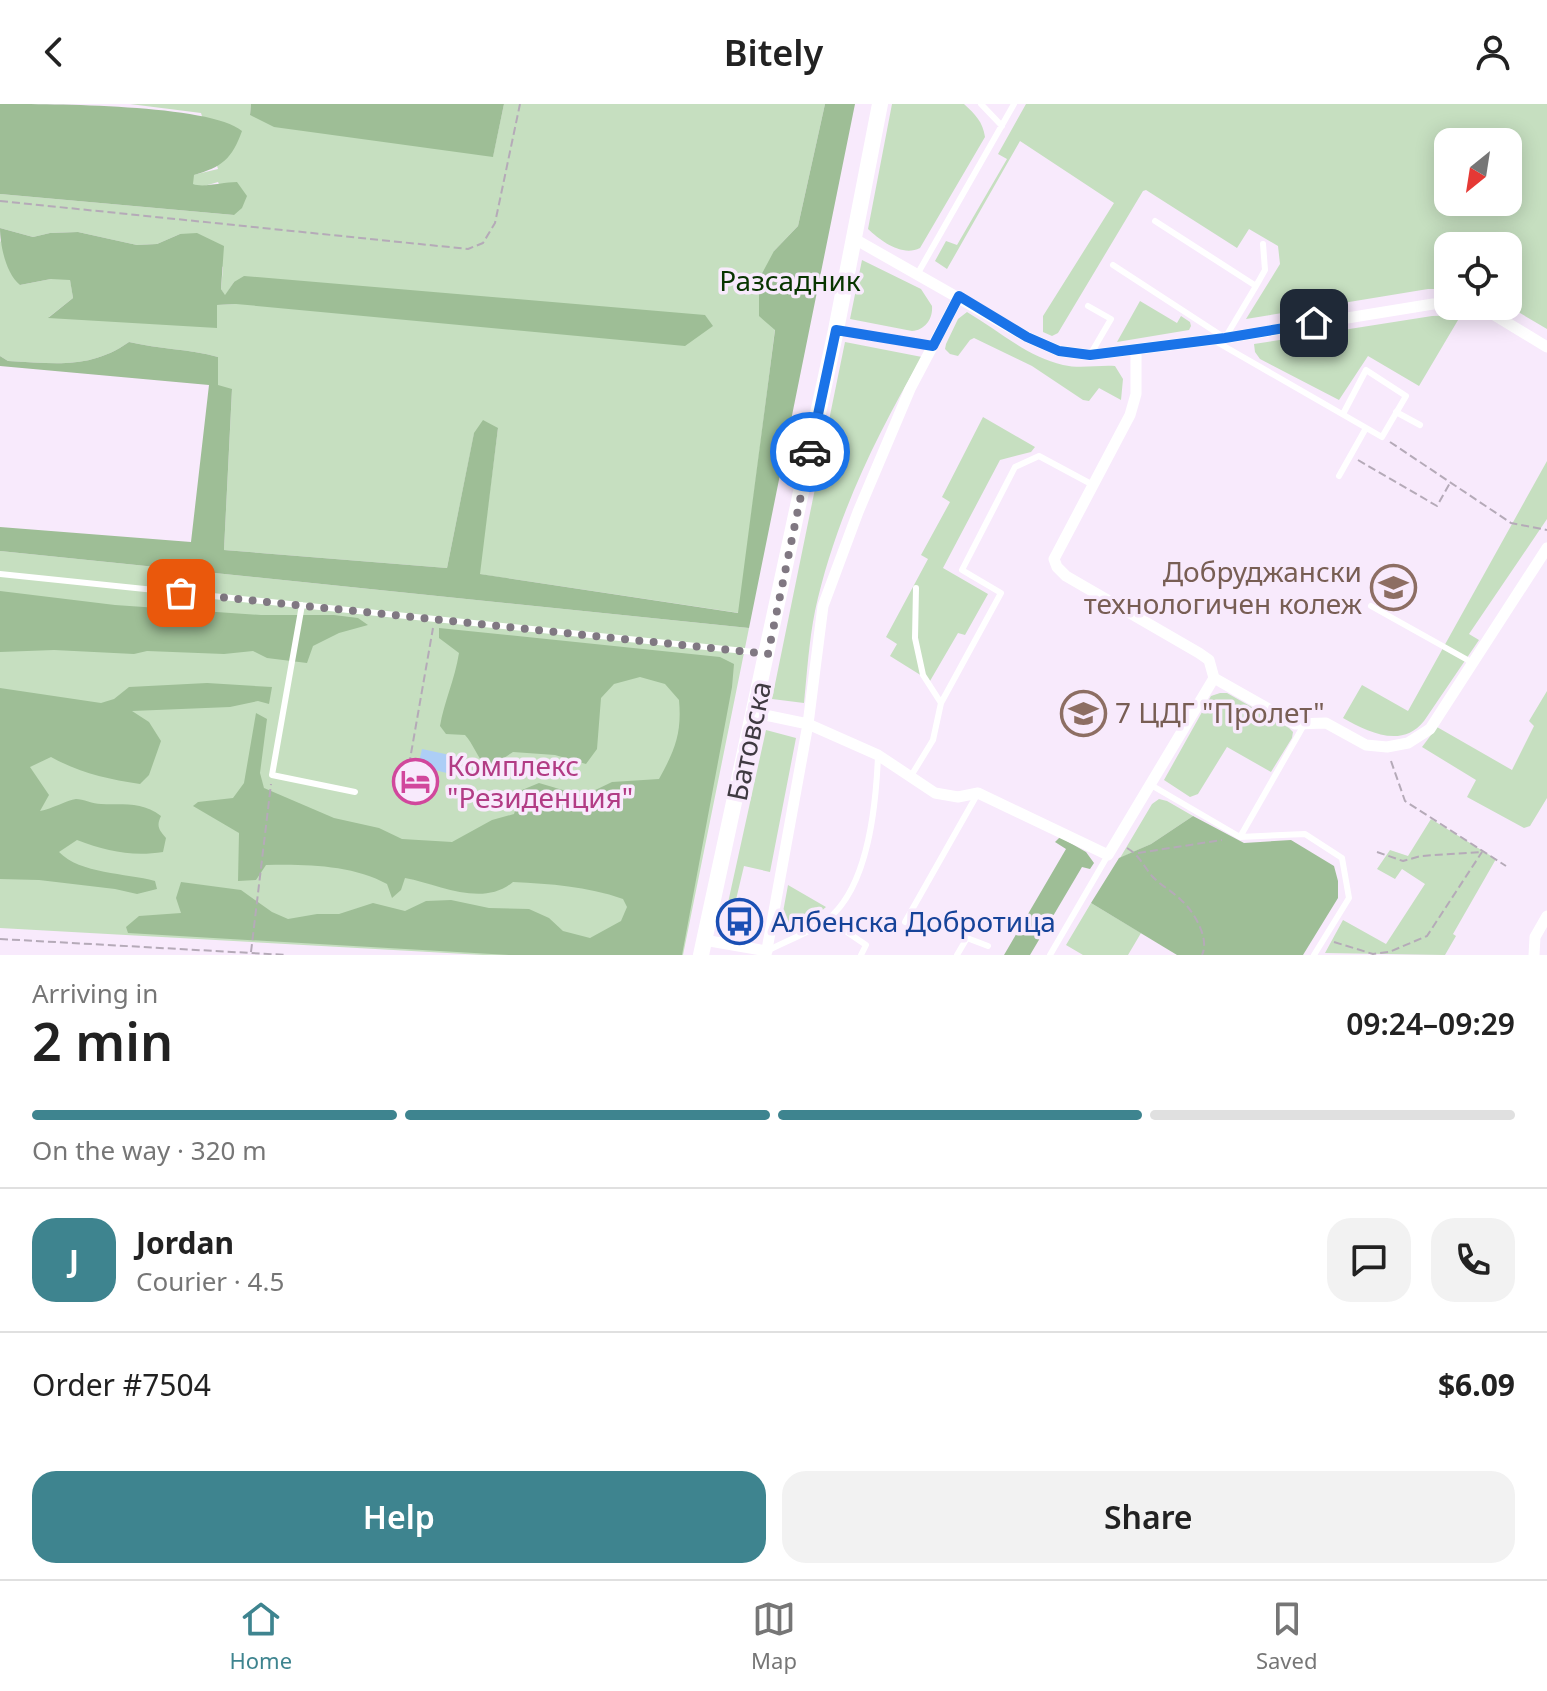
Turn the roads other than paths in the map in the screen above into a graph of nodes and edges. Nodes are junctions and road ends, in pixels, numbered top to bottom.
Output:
1 (880, 104) edge
2 (981, 104) edge
3 (1014, 104) edge
4 (1002, 126) junction
5 (1155, 221) dead end
6 (853, 238) junction
7 (1263, 244) dead end
8 (1113, 265) dead end
9 (918, 273) junction
10 (1256, 286) junction
11 (959, 296) junction
12 (1434, 304) edge
13 (1088, 306) dead end
14 (1503, 320) edge
15 (836, 330) junction
16 (1225, 338) junction
17 (1212, 339) junction
18 (933, 346) junction
19 (1547, 347) edge
20 (1136, 350) junction
21 (1090, 355) junction
22 (1396, 412) junction
23 (1343, 414) junction
24 (1420, 425) dead end
25 (1366, 428) junction
26 (1339, 476) dead end
27 (1093, 485) junction
28 (1547, 548) edge
29 (0, 574) edge
30 (916, 588) dead end
31 (302, 605) junction
32 (1371, 606) dead end
33 (768, 654) junction
34 (1473, 663) junction
35 (1214, 678) junction
36 (941, 703) junction
37 (755, 713) junction
38 (1305, 723) junction
39 (808, 724) junction
40 (878, 755) junction
41 (911, 776) junction
42 (1150, 785) junction
43 (355, 792) dead end
44 (978, 793) junction
45 (1240, 837) junction
46 (1108, 855) junction
47 (1547, 916) edge
48 (828, 919) junction
49 (905, 922) dead end
50 (988, 946) dead end
51 (703, 948) edge
52 (766, 953) edge
53 (861, 955) edge
54 (957, 955) edge
55 (1050, 955) edge
56 (1314, 955) edge
57 (1534, 955) edge

1 - 6 street, Батовска
2 - 4 lane
3 - 4 lane
4 - 9 lane
5 - 10 lane
6 - 9 street
6 - 15 street, Батовска
7 - 10 lane
8 - 16 lane
9 - 11 street
10 - 16 lane
11 - 18 street
11 - 21 street
12 - 16 street
13 - 21 lane
14 - 19 street
15 - 18 lane
15 - 33 street, Батовска
16 - 17 street
17 - 20 street
17 - 23 lane
18 - 39 street
20 - 21 street
20 - 27 street
22 - 23 lane
22 - 24 lane
22 - 25 lane
23 - 25 lane
25 - 26 lane
27 - 35 street
27 - 36 lane
28 - 34 street
29 - 31 lane
30 - 36 lane
31 - 33 lane
31 - 43 lane
32 - 34 lane
33 - 37 street, Батовска
34 - 38 street
35 - 38 street
35 - 42 street
36 - 41 lane
37 - 39 street
37 - 51 street, Батовска
38 - 45 lane
39 - 40 street
39 - 52 street
40 - 41 street
40 - 48 lane
41 - 44 street
42 - 45 lane
42 - 46 street
44 - 46 street
44 - 49 lane
45 - 56 lane
46 - 55 lane
47 - 57 street
48 - 52 lane
48 - 53 lane
50 - 54 lane
51 - 52 street

